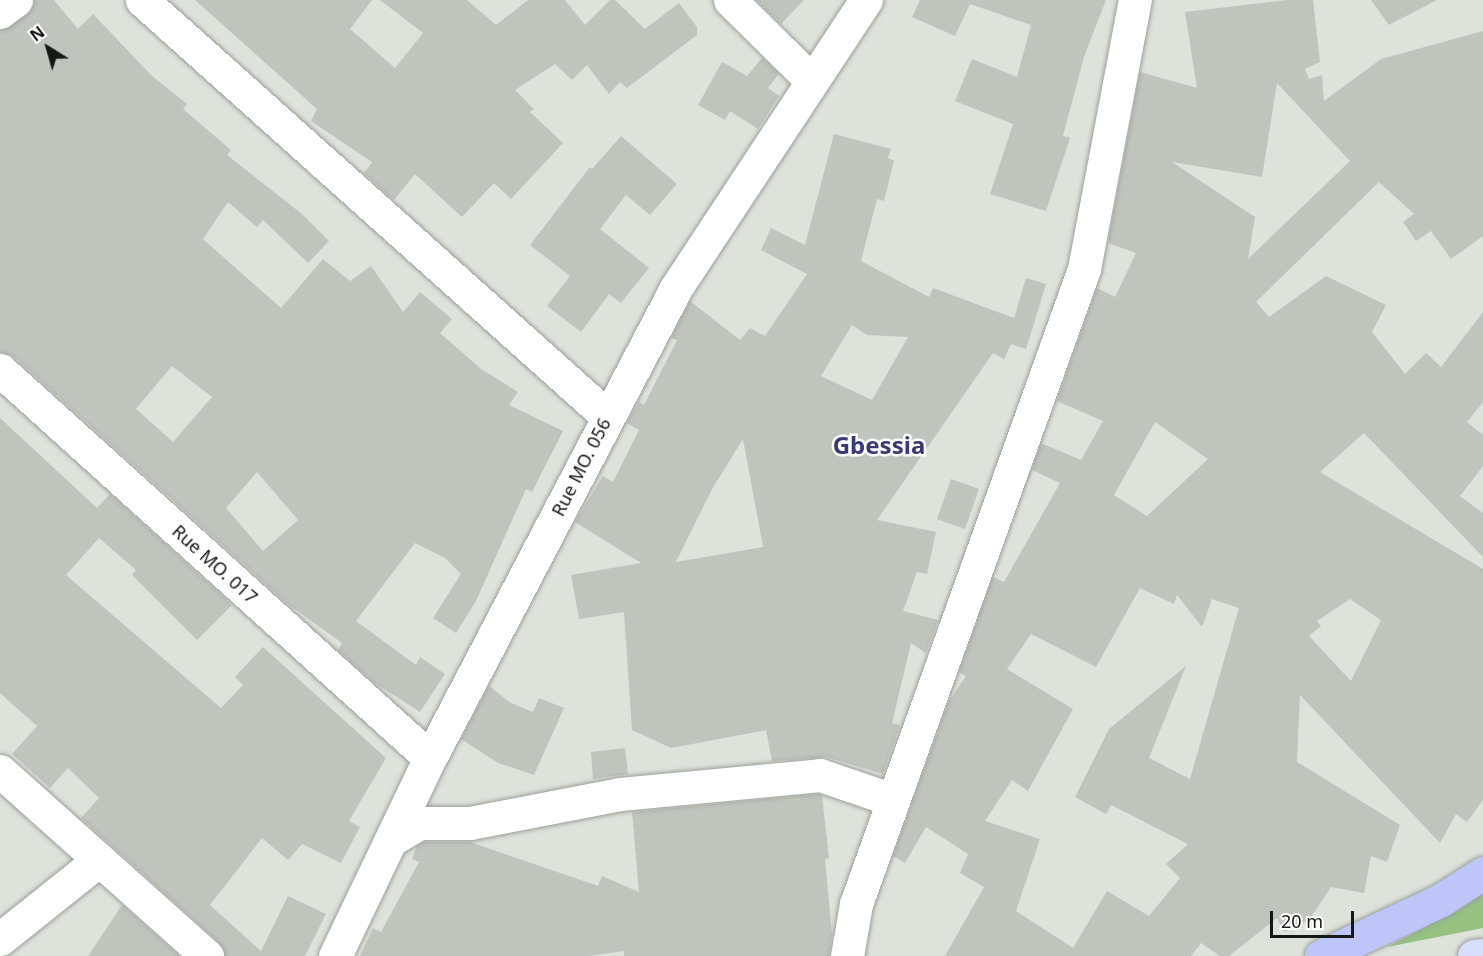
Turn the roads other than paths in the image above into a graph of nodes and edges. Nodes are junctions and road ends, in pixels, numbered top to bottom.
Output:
1 (16, 0) edge
2 (142, 0) edge
3 (730, 0) edge
4 (866, 0) edge
5 (1135, 0) edge
6 (0, 12) edge
7 (811, 80) junction
8 (0, 370) edge
9 (607, 416) junction
10 (430, 758) junction
11 (0, 771) edge
12 (893, 800) junction
13 (394, 838) junction
14 (99, 860) junction
15 (1483, 873) edge
16 (0, 939) edge
17 (1483, 955) edge
18 (207, 956) edge
19 (335, 956) edge
20 (848, 956) edge
21 (1321, 956) edge
22 (1474, 956) edge

1 - 6 street
2 - 9 street
3 - 7 street
4 - 7 street, Rue MO. 056
5 - 12 street
7 - 9 street, Rue MO. 056
8 - 10 street, Rue MO. 017
9 - 10 street, Rue MO. 056
10 - 13 street, Rue MO. 056
11 - 14 street
12 - 13 street
12 - 20 street
13 - 19 street, Rue MO. 056
14 - 16 street
14 - 18 street
15 - 21 highway
17 - 22 main road

